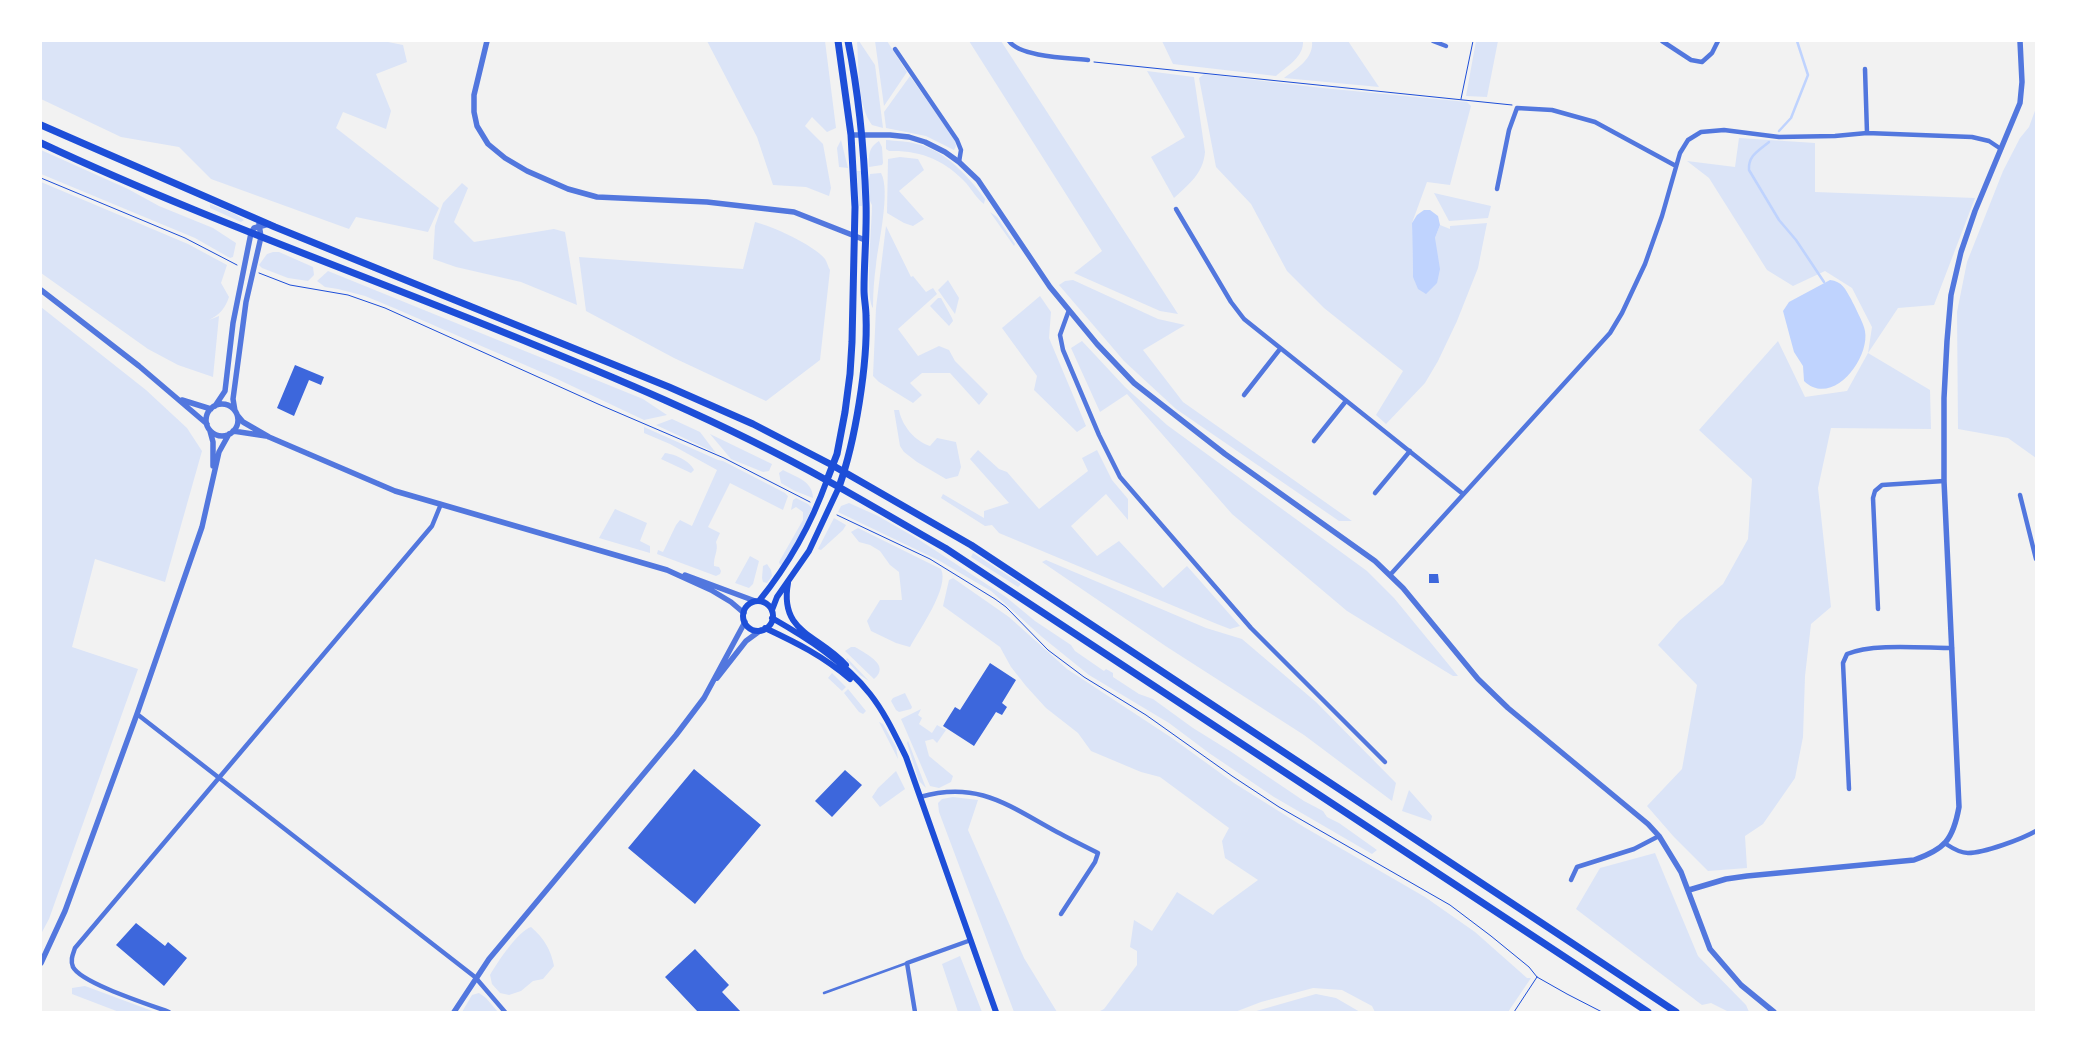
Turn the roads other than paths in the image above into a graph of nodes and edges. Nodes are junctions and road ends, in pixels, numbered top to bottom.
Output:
1 (487, 41) edge
2 (838, 41) edge
3 (848, 41) edge
4 (1009, 41) edge
5 (1433, 41) edge
6 (1662, 41) edge
7 (1718, 41) edge
8 (2020, 41) edge
9 (1446, 46) dead end
10 (895, 49) dead end
11 (1088, 60) road end
12 (1865, 69) dead end
13 (41, 125) edge
14 (1867, 133) junction
15 (851, 135) junction
16 (862, 135) junction
17 (41, 143) edge
18 (2001, 149) junction
19 (959, 162) junction
20 (1676, 166) junction
21 (1497, 189) dead end
22 (1176, 209) dead end
23 (255, 218) junction
24 (268, 224) junction
25 (260, 226) junction
26 (251, 233) junction
27 (261, 237) junction
28 (854, 237) junction
29 (865, 240) junction
30 (41, 290) edge
31 (1069, 310) junction
32 (1280, 349) junction
33 (170, 392) junction
34 (1244, 395) dead end
35 (1346, 401) junction
36 (213, 407) junction
37 (236, 413) junction
38 (208, 426) junction
39 (231, 433) junction
40 (269, 437) junction
41 (1314, 441) dead end
42 (1410, 451) junction
43 (832, 465) junction
44 (844, 472) junction
45 (213, 473) junction
46 (827, 480) junction
47 (1944, 481) junction
48 (839, 487) junction
49 (1375, 494) dead end
50 (1463, 494) junction
51 (2020, 495) dead end
52 (441, 504) junction
53 (2036, 559) edge
54 (678, 574) junction
55 (1390, 574) junction
56 (788, 581) junction
57 (757, 601) junction
58 (1878, 609) dead end
59 (772, 610) junction
60 (744, 613) junction
61 (772, 618) junction
62 (745, 622) junction
63 (763, 629) junction
64 (1952, 648) junction
65 (711, 686) junction
66 (863, 686) junction
67 (137, 714) junction
68 (1385, 762) dead end
69 (220, 778) junction
70 (1849, 789) dead end
71 (920, 797) junction
72 (2036, 831) edge
73 (1659, 836) junction
74 (1946, 844) junction
75 (1571, 880) dead end
76 (1688, 890) junction
77 (1061, 914) dead end
78 (971, 940) junction
79 (41, 963) edge
80 (906, 963) junction
81 (475, 977) junction
82 (824, 993) dead end
83 (169, 1012) edge
84 (454, 1012) edge
85 (505, 1012) edge
86 (915, 1012) edge
87 (996, 1012) edge
88 (1648, 1012) edge
89 (1676, 1012) edge
90 (1774, 1012) edge

1 - 28 street
2 - 15 main road
3 - 16 main road
4 - 11 street
5 - 9 street
6 - 7 street
8 - 18 street
10 - 19 street
12 - 14 street
13 - 23 main road
14 - 18 street
14 - 20 street
15 - 16 street
15 - 28 main road
16 - 19 street
16 - 29 main road
17 - 26 main road
18 - 47 street
19 - 31 street
20 - 21 street
20 - 50 street
22 - 32 street
23 - 24 main road
23 - 25 street
24 - 25 street
24 - 43 main road
25 - 26 street
25 - 27 street
26 - 27 main road
26 - 36 street
27 - 37 street
27 - 46 main road
28 - 29 street
28 - 43 main road
29 - 44 main road
30 - 33 street
31 - 55 street
31 - 68 street
32 - 34 street
32 - 35 street
33 - 36 street
33 - 38 street
35 - 41 street
35 - 42 street
36 - 37 street
36 - 38 street
37 - 39 street
37 - 40 street
38 - 39 street
38 - 45 street
39 - 40 street
39 - 45 street
40 - 52 street
42 - 49 street
42 - 50 street
43 - 44 main road
43 - 46 main road
44 - 48 main road
44 - 89 main road
45 - 67 street
46 - 48 main road
46 - 57 main road
47 - 58 street
47 - 64 street
48 - 56 main road
48 - 88 main road
50 - 55 street
51 - 53 street
52 - 54 street
52 - 69 street
54 - 57 street
54 - 60 street
55 - 73 street
56 - 59 main road
56 - 66 main road
57 - 59 main road
57 - 60 main road
59 - 61 main road
60 - 62 main road
61 - 63 main road
61 - 66 main road
62 - 63 main road
62 - 65 street
63 - 65 street
63 - 66 main road
64 - 70 street
64 - 74 street
65 - 81 street
66 - 71 main road
67 - 69 street
67 - 79 street
69 - 81 street
69 - 83 street
71 - 77 street
71 - 78 main road
72 - 74 street
73 - 75 street
73 - 76 street
74 - 76 street
76 - 90 street
78 - 80 street
78 - 87 main road
80 - 82 lane
80 - 86 street
81 - 84 street
81 - 85 street

